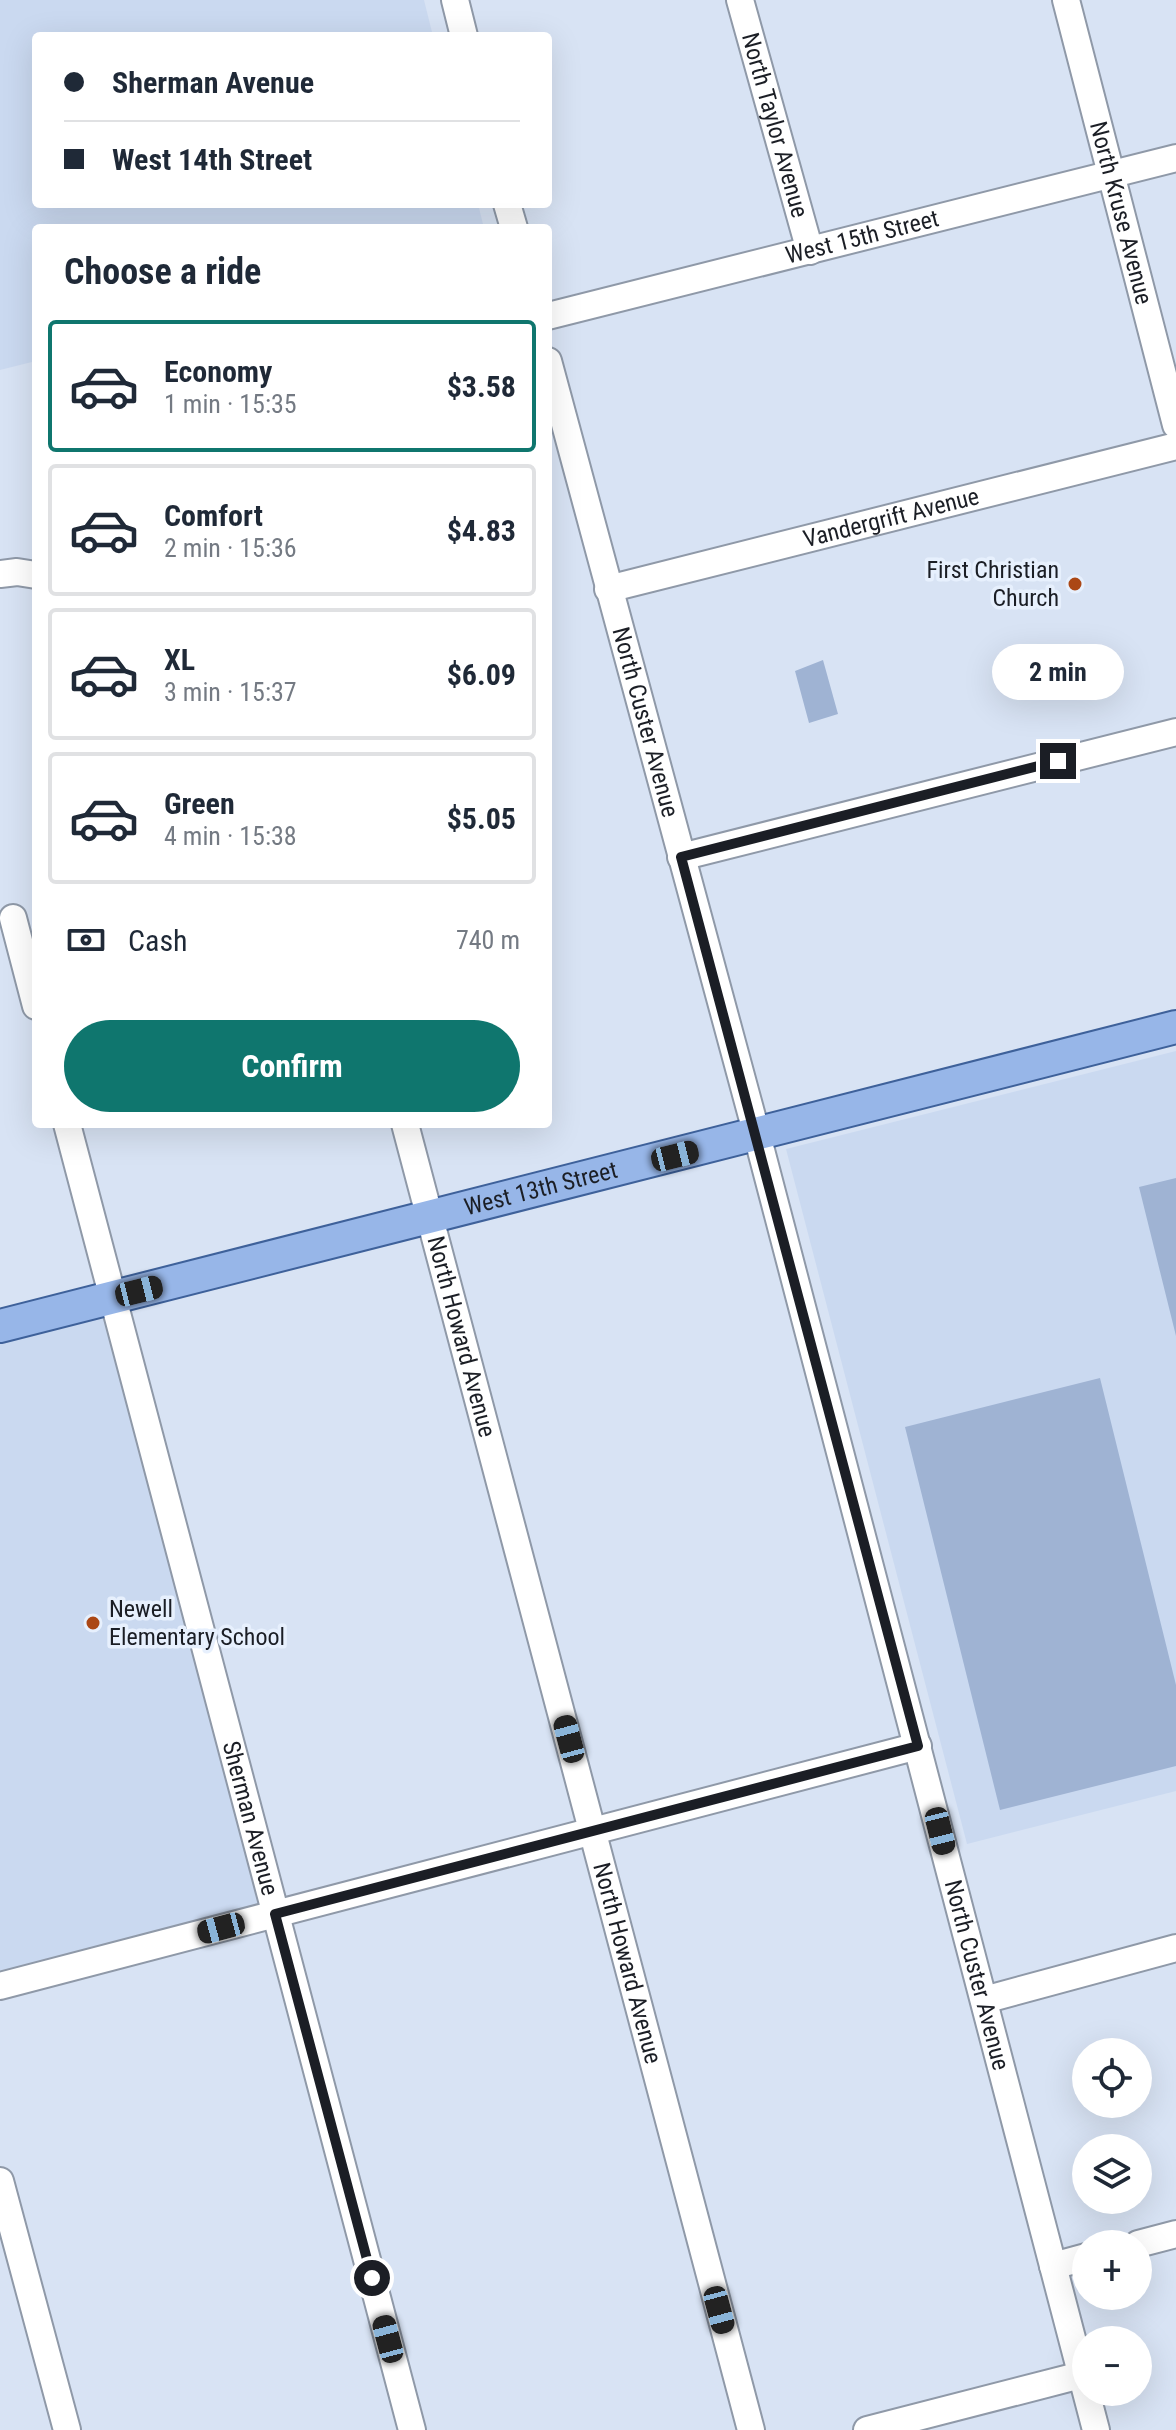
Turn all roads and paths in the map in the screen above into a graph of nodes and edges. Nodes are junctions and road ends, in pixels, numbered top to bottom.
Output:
1 (455, 0) edge
2 (740, 0) edge
3 (1066, 0) edge
4 (463, 32) edge
5 (1176, 158) edge
6 (1111, 175) junction
7 (810, 251) junction
8 (552, 315) edge
9 (552, 376) edge
10 (1176, 425) edge
11 (1176, 446) edge
12 (0, 574) edge
13 (32, 574) edge
14 (608, 589) junction
15 (1176, 732) edge
16 (681, 857) junction
17 (13, 918) dead end
18 (32, 991) edge
19 (1176, 1027) edge
20 (68, 1128) edge
21 (406, 1128) edge
22 (757, 1135) junction
23 (430, 1218) junction
24 (112, 1298) junction
25 (0, 1326) edge
26 (918, 1746) junction
27 (593, 1831) junction
28 (275, 1914) junction
29 (1176, 1948) edge
30 (0, 1986) edge
31 (984, 2000) junction
32 (0, 2181) edge
33 (1176, 2234) edge
34 (1152, 2240) edge
35 (1072, 2261) edge
36 (1053, 2266) junction
37 (1072, 2340) edge
38 (1072, 2377) edge
39 (1089, 2406) edge
40 (67, 2430) edge
41 (412, 2430) edge
42 (751, 2430) edge
43 (867, 2430) edge
44 (1096, 2430) edge

1 - 4 street
2 - 7 street, North Taylor Avenue
3 - 6 street, North Kruse Avenue
5 - 6 street, West 15th Street
6 - 7 street, West 15th Street
6 - 10 street, North Kruse Avenue
7 - 8 street, West 15th Street
9 - 14 street, North Custer Avenue
11 - 14 street, Vandergrift Avenue
12 - 13 street
14 - 16 street, North Custer Avenue
15 - 16 street
16 - 22 street, North Custer Avenue
17 - 18 street
19 - 22 main road, West 13th Street
20 - 24 street, Sherman Avenue
21 - 23 street, North Howard Avenue
22 - 23 main road, West 13th Street
22 - 26 street, North Custer Avenue
23 - 24 main road, West 13th Street
23 - 27 street, North Howard Avenue
24 - 25 main road, West 13th Street
24 - 28 street, Sherman Avenue
26 - 27 street
26 - 31 street, North Custer Avenue
27 - 28 street
27 - 42 street, North Howard Avenue
28 - 30 street
28 - 41 street, Sherman Avenue
29 - 31 street
31 - 36 street, North Custer Avenue
32 - 40 street
33 - 34 street
35 - 36 street
36 - 37 street, North Custer Avenue
38 - 43 street
39 - 44 street, North Custer Avenue

